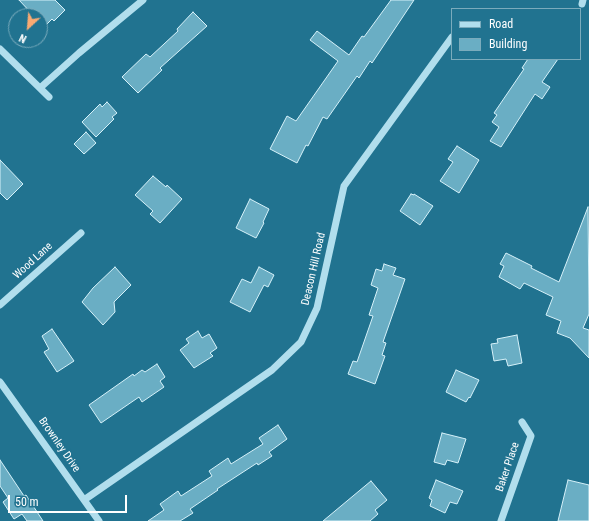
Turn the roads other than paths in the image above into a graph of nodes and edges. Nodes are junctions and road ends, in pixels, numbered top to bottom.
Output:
1 (143, 0) edge
2 (451, 38) edge
3 (0, 49) edge
4 (40, 88) junction
5 (49, 96) dead end
6 (80, 234) dead end
7 (0, 305) edge
8 (0, 382) edge
9 (522, 422) dead end
10 (84, 500) junction
11 (99, 521) edge
12 (501, 521) edge

1 - 4 street
2 - 10 street, Deacon Hill Road
3 - 4 street
4 - 5 street
6 - 7 street, Wood Lane
8 - 10 street, Brownley Drive
9 - 12 street, Baker Place
10 - 11 street, Brownley Drive

